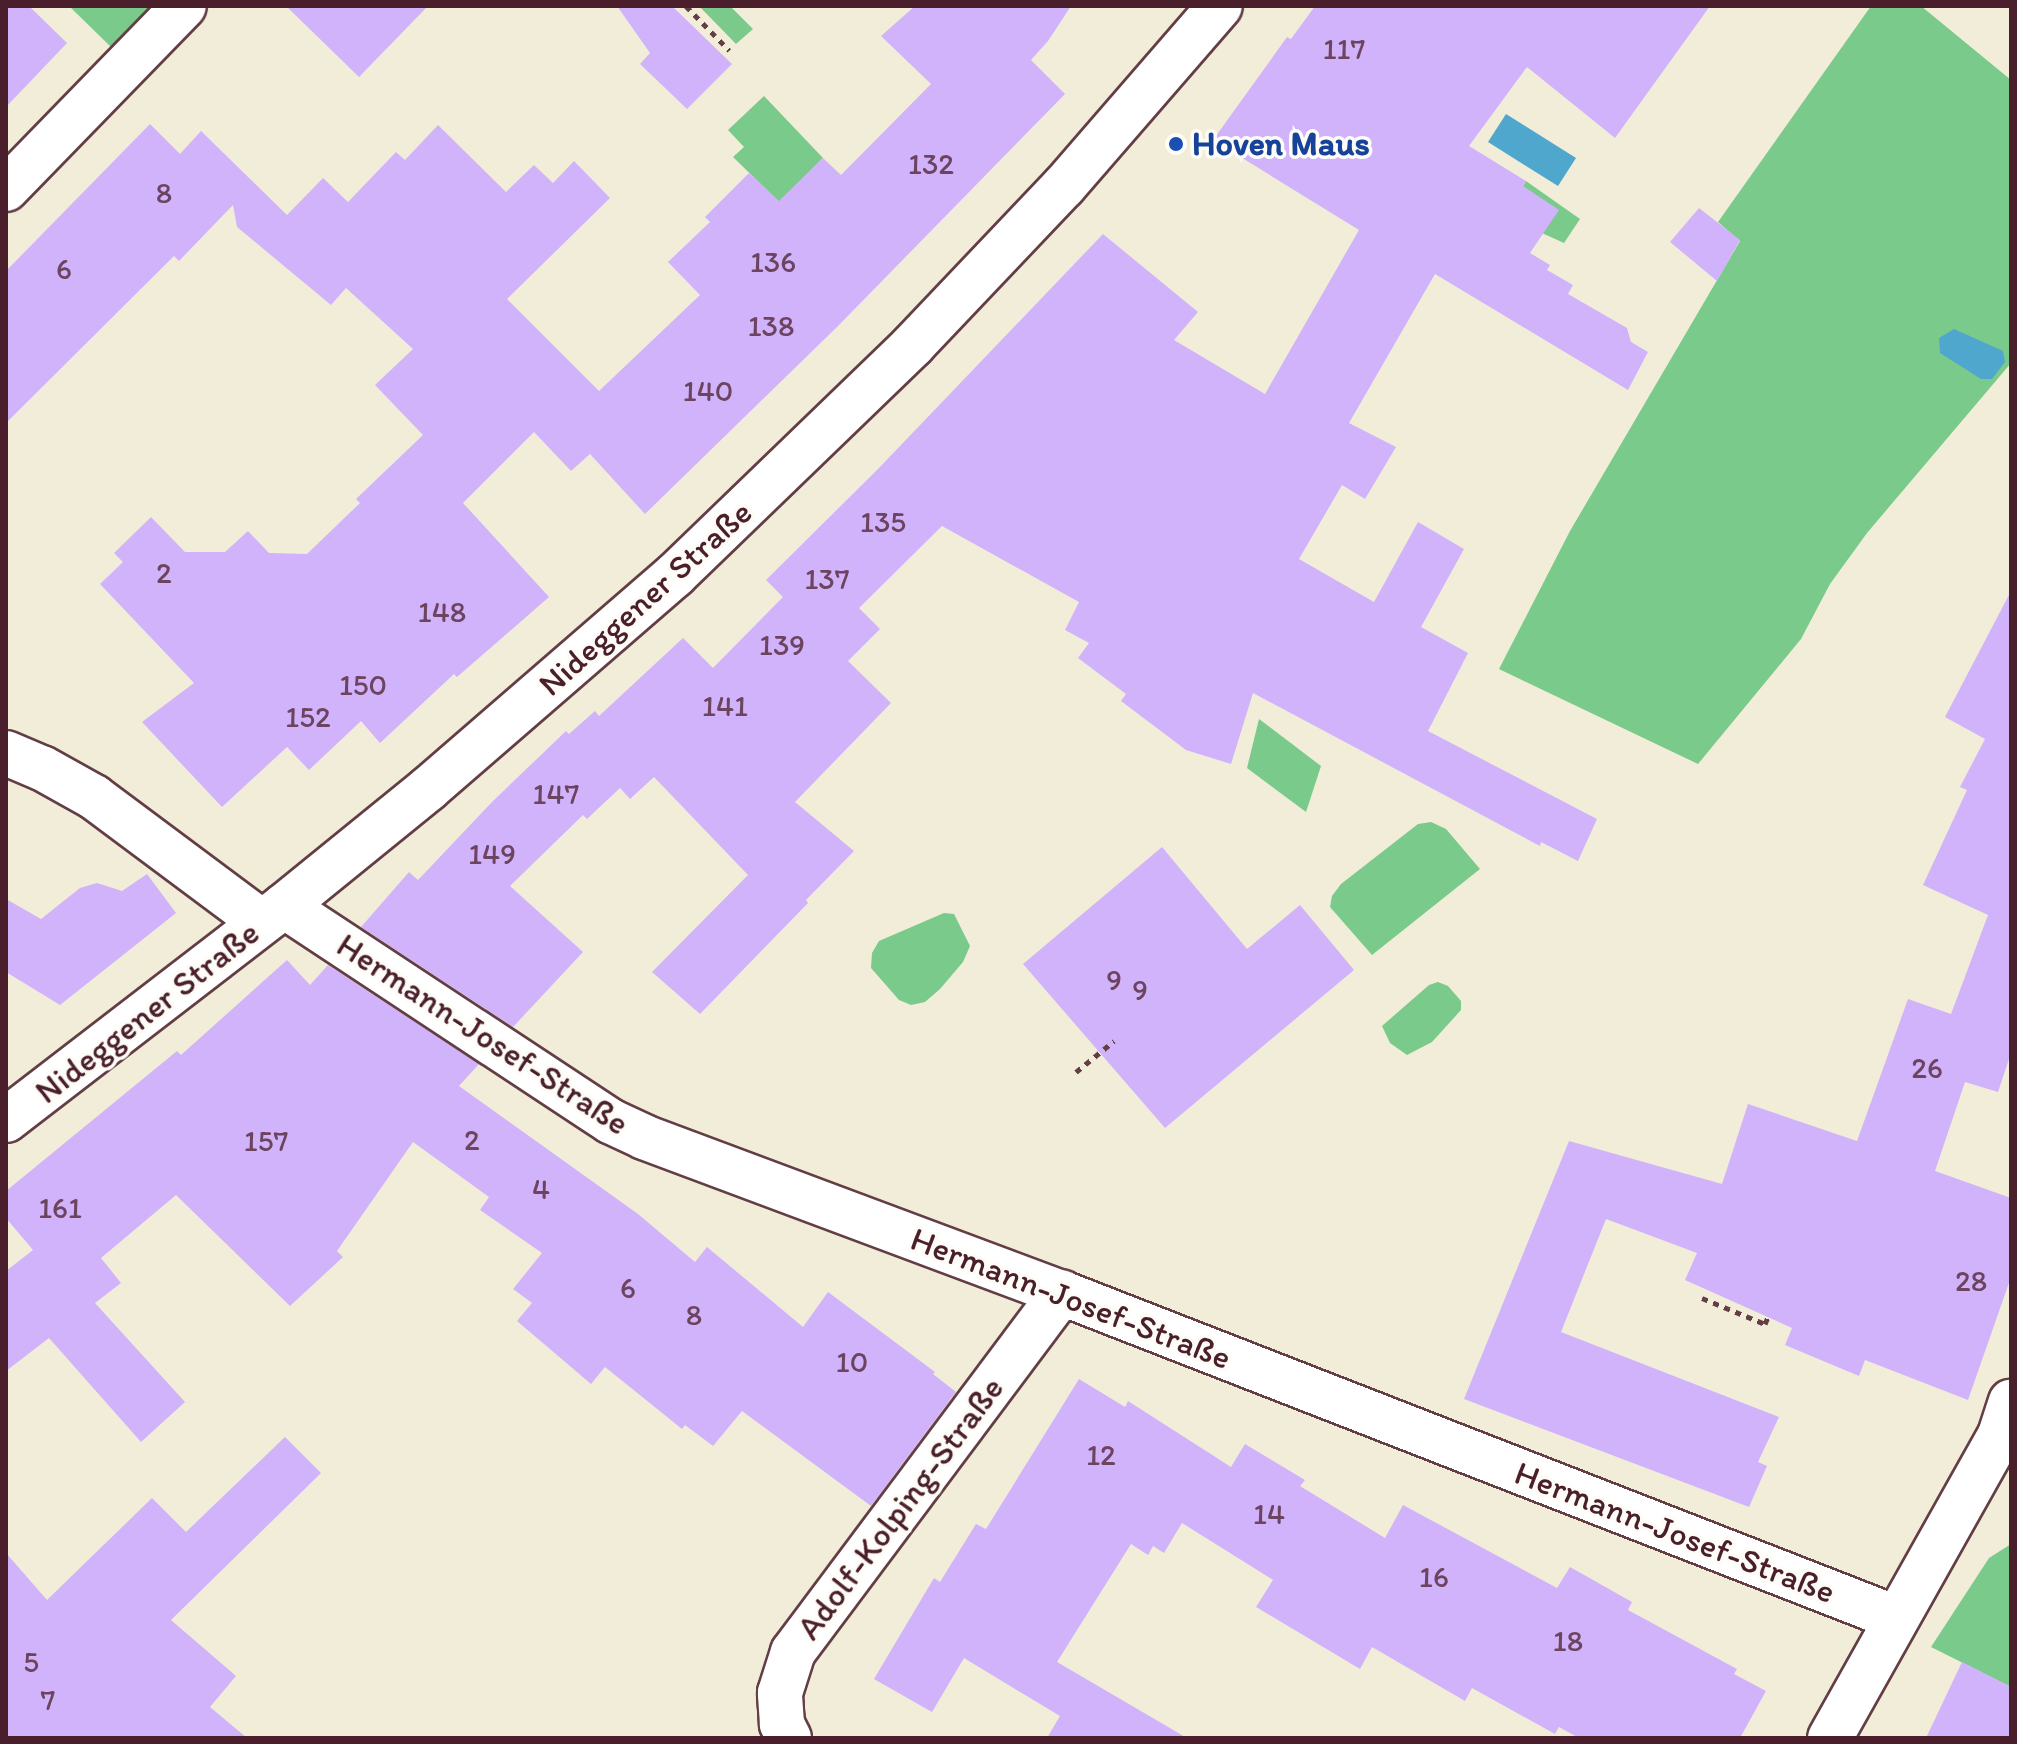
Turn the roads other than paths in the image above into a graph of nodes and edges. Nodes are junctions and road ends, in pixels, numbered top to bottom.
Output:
1 (184, 6) edge
2 (1220, 6) edge
3 (6, 189) edge
4 (6, 753) edge
5 (273, 914) junction
6 (6, 1120) edge
7 (1062, 1293) junction
8 (2007, 1425) edge
9 (1896, 1618) junction
10 (789, 1738) edge
11 (1830, 1738) edge

1 - 3 street
2 - 5 street, Nideggener Straße
4 - 5 street, Hermann-Josef-Straße
5 - 6 street, Nideggener Straße
5 - 7 street, Hermann-Josef-Straße
7 - 9 street, Hermann-Josef-Straße
7 - 10 street, Adolf-Kolping-Straße
8 - 9 street
9 - 11 street

